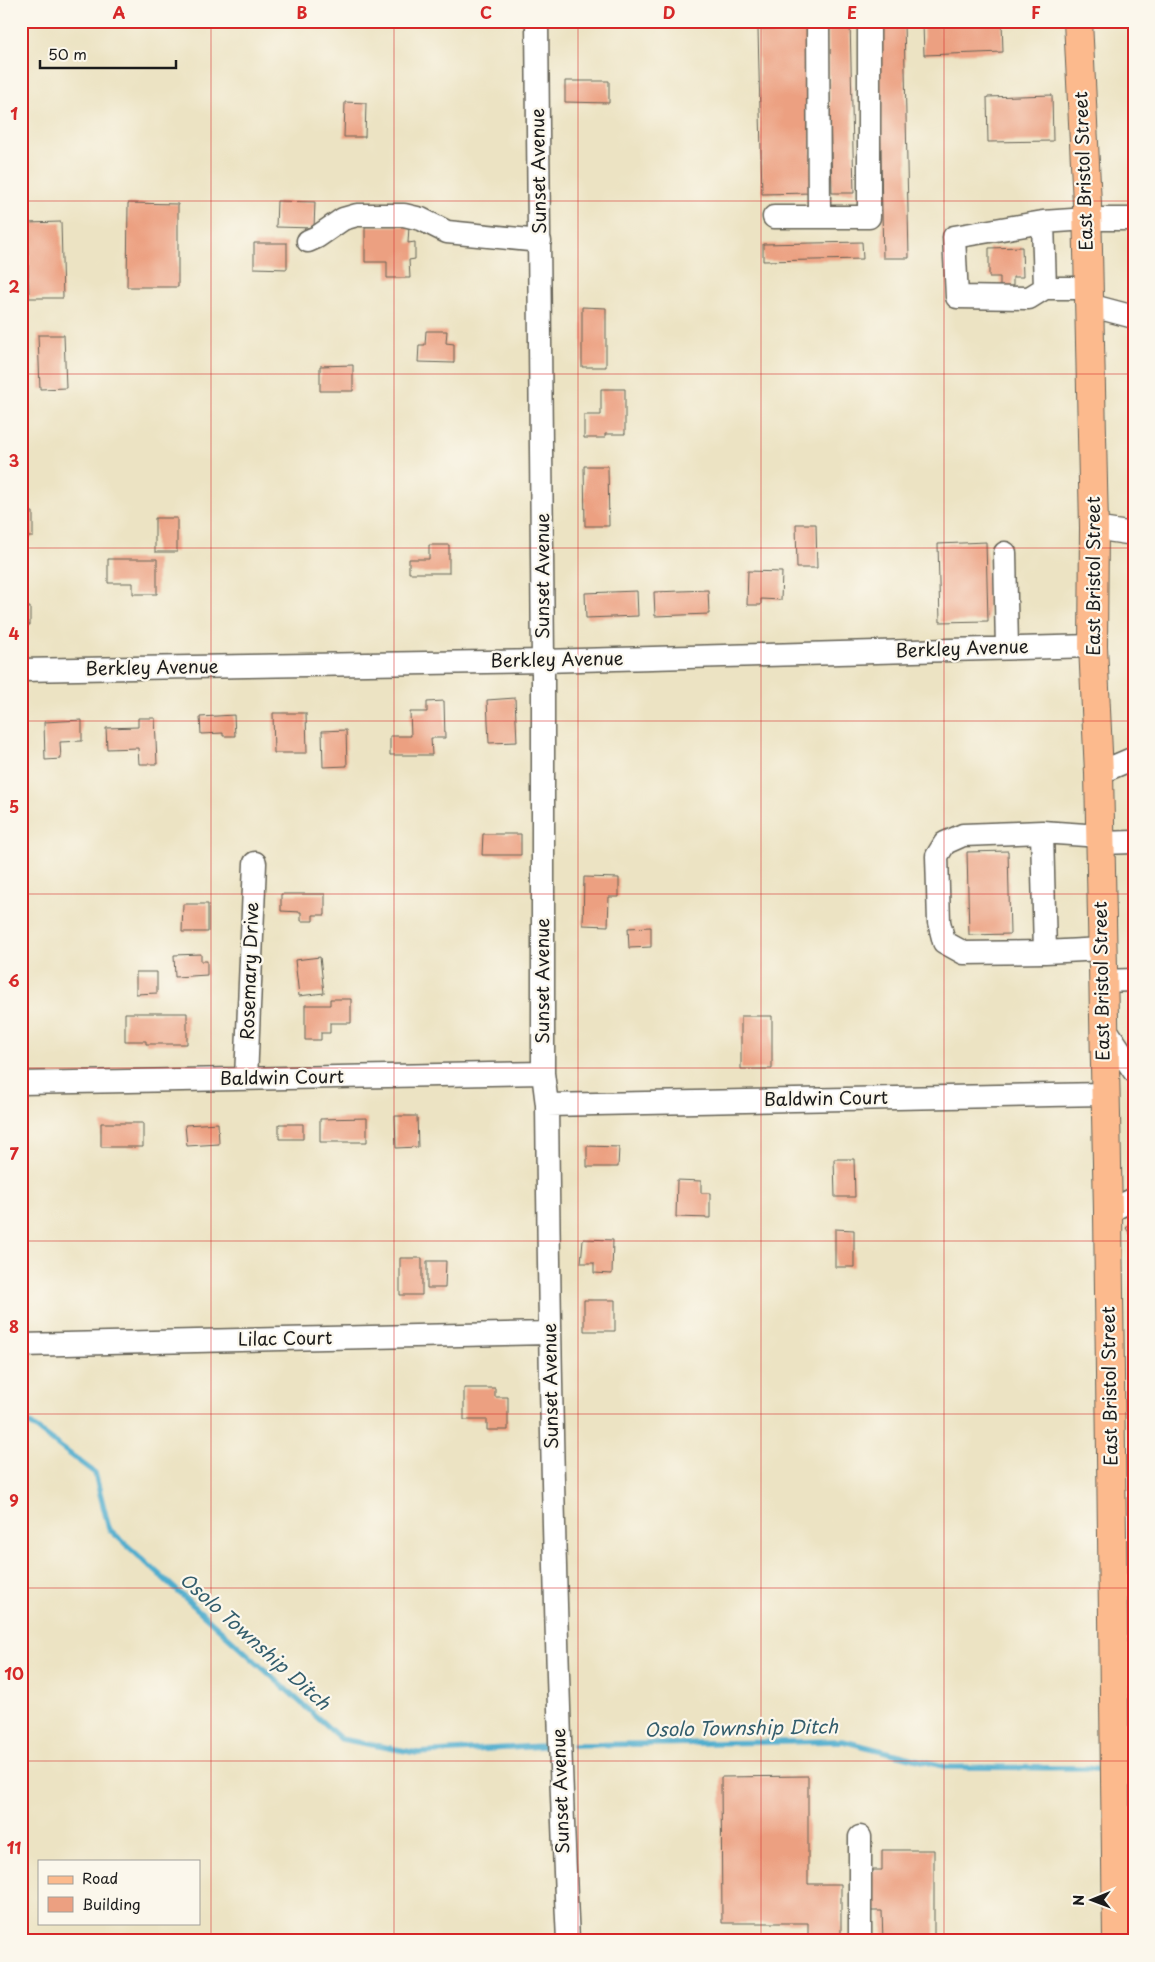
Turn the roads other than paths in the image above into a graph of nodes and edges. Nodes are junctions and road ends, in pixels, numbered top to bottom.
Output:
1 (537, 21) edge
2 (818, 21) edge
3 (869, 21) edge
4 (1078, 21) edge
5 (1134, 204) edge
6 (1087, 212) junction
7 (774, 216) dead end
8 (819, 217) junction
9 (1134, 219) edge
10 (1043, 222) junction
11 (308, 241) dead end
12 (540, 241) junction
13 (1045, 288) junction
14 (1089, 297) junction
15 (1134, 317) edge
16 (1094, 528) junction
17 (1134, 534) edge
18 (1005, 553) dead end
19 (1093, 646) junction
20 (1007, 648) junction
21 (543, 661) junction
22 (21, 670) edge
23 (1134, 758) edge
24 (1099, 772) junction
25 (1042, 832) junction
26 (1100, 839) junction
27 (1134, 842) edge
28 (255, 863) dead end
29 (1102, 949) junction
30 (1045, 952) junction
31 (1102, 980) junction
32 (1134, 980) edge
33 (1103, 1025) junction
34 (1134, 1071) edge
35 (544, 1073) junction
36 (246, 1079) junction
37 (21, 1083) edge
38 (1104, 1094) junction
39 (547, 1105) junction
40 (1134, 1199) edge
41 (1108, 1212) junction
42 (550, 1333) junction
43 (21, 1345) edge
44 (1124, 1785) edge
45 (860, 1837) dead end
46 (1123, 1928) edge
47 (568, 1941) edge
48 (860, 1941) edge

1 - 12 street, Sunset Avenue
2 - 8 street
3 - 8 street
4 - 6 main road, East Bristol Street
5 - 6 street
6 - 9 street
6 - 10 street
6 - 14 main road, East Bristol Street
7 - 8 street
10 - 13 street
10 - 13 street
11 - 12 street
12 - 21 street, Sunset Avenue
13 - 14 street
14 - 15 street
14 - 16 main road, East Bristol Street
16 - 17 street
16 - 19 main road, East Bristol Street
18 - 20 street
19 - 20 street, Berkley Avenue
19 - 24 main road, East Bristol Street
20 - 21 street, Berkley Avenue
21 - 22 street, Berkley Avenue
21 - 35 street, Sunset Avenue
23 - 24 street
24 - 26 main road, East Bristol Street
25 - 26 street
25 - 30 street
25 - 30 street
26 - 27 street
26 - 29 main road, East Bristol Street
28 - 36 street, Rosemary Drive
29 - 30 street
29 - 31 main road, East Bristol Street
31 - 32 street
31 - 33 main road, East Bristol Street
33 - 34 street
33 - 38 main road, East Bristol Street
35 - 36 street, Baldwin Court
35 - 39 street, Sunset Avenue
36 - 37 street, Baldwin Court
38 - 39 street, Baldwin Court
38 - 41 main road, East Bristol Street
39 - 42 street, Sunset Avenue
40 - 41 street
41 - 44 main road, East Bristol Street
42 - 43 street, Lilac Court
42 - 47 street, Sunset Avenue
44 - 46 main road, East Bristol Street
45 - 48 street

